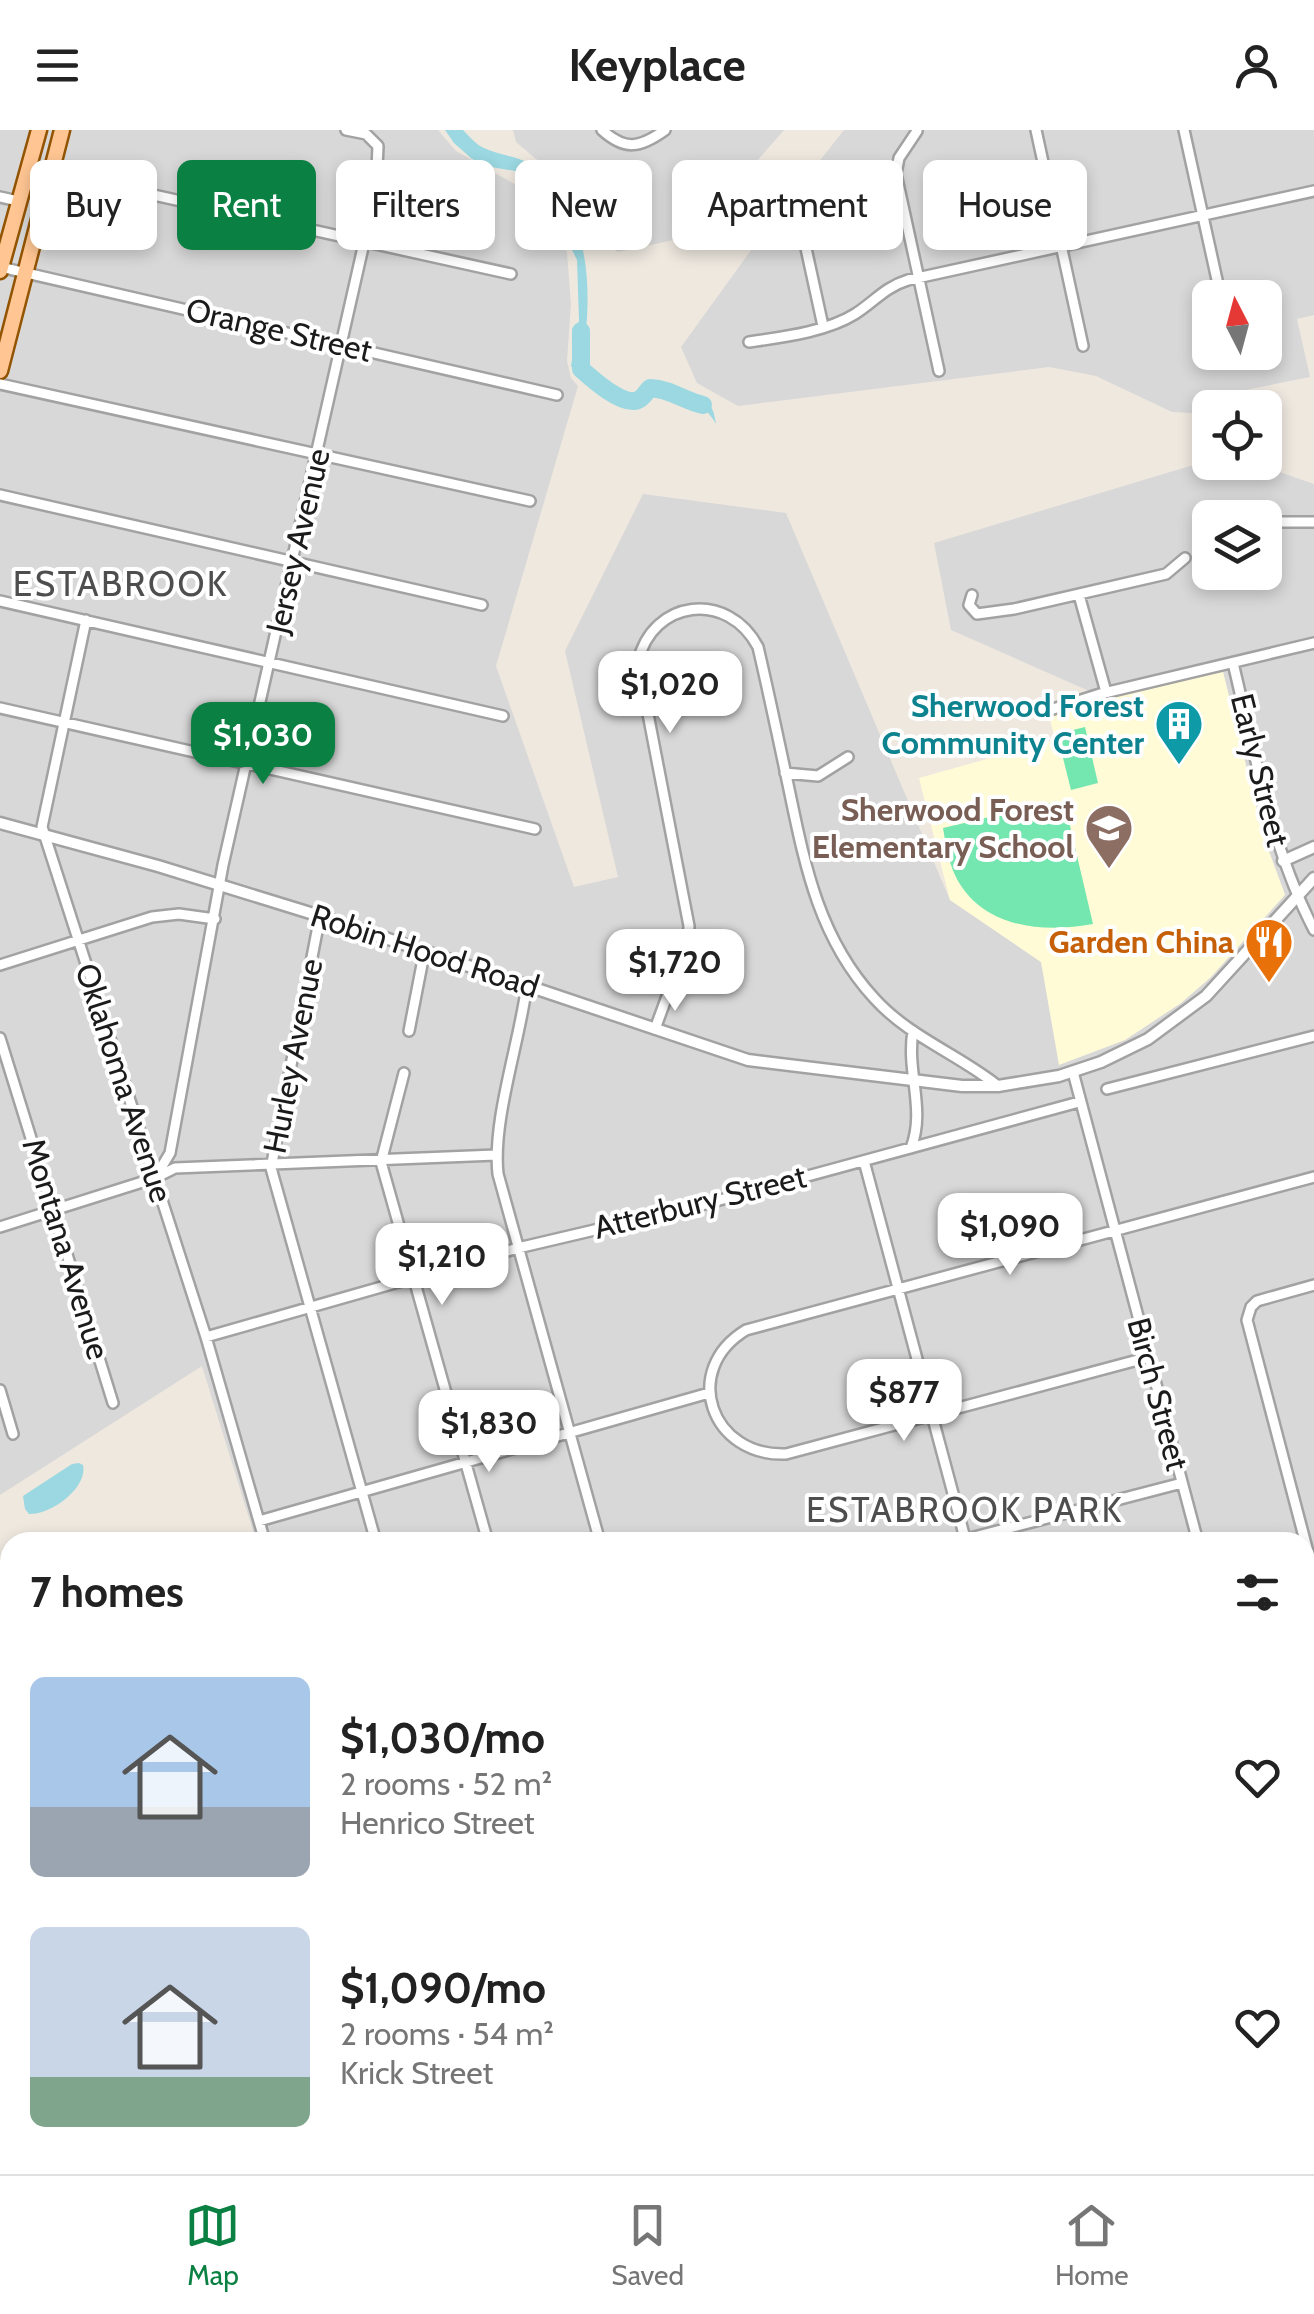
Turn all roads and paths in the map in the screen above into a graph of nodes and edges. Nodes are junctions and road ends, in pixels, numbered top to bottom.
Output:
1 (39, 130) edge
2 (62, 130) edge
3 (346, 130) edge
4 (602, 130) edge
5 (665, 130) edge
6 (1036, 130) edge
7 (1184, 130) edge
8 (918, 131) edge
9 (55, 160) edge
10 (379, 160) edge
11 (1043, 160) edge
12 (27, 167) junction
13 (30, 168) edge
14 (1314, 192) edge
15 (157, 195) edge
16 (0, 197) edge
17 (18, 200) junction
18 (1202, 216) junction
19 (336, 236) edge
20 (1087, 242) edge
21 (32, 250) edge
22 (363, 250) edge
23 (402, 250) edge
24 (806, 250) edge
25 (1052, 250) edge
26 (1062, 250) edge
27 (0, 268) edge
28 (26, 272) junction
29 (511, 274) dead end
30 (918, 277) junction
31 (1217, 280) edge
32 (823, 326) junction
33 (749, 342) dead end
34 (342, 344) junction
35 (1083, 346) dead end
36 (0, 371) edge
37 (939, 371) dead end
38 (0, 384) edge
39 (556, 395) dead end
40 (318, 454) junction
41 (0, 495) edge
42 (530, 501) dead end
43 (1282, 522) edge
44 (1314, 522) edge
45 (1186, 558) dead end
46 (293, 561) junction
47 (972, 594) dead end
48 (1079, 595) junction
49 (0, 601) edge
50 (482, 605) dead end
51 (86, 620) junction
52 (1314, 643) edge
53 (270, 662) junction
54 (1232, 663) junction
55 (1106, 692) junction
56 (0, 708) edge
57 (1050, 710) dead end
58 (503, 716) dead end
59 (62, 722) junction
60 (848, 757) dead end
61 (246, 764) junction
62 (785, 773) junction
63 (0, 822) edge
64 (535, 828) dead end
65 (44, 835) junction
66 (1314, 847) edge
67 (1282, 860) junction
68 (1314, 878) edge
69 (221, 885) junction
70 (1297, 897) junction
71 (320, 916) junction
72 (215, 918) junction
73 (1314, 930) edge
74 (78, 940) junction
75 (425, 950) junction
76 (0, 965) edge
77 (527, 984) junction
78 (655, 1028) junction
79 (409, 1031) dead end
80 (913, 1031) junction
81 (1314, 1036) edge
82 (0, 1038) edge
83 (1073, 1072) junction
84 (404, 1073) dead end
85 (912, 1082) junction
86 (998, 1086) junction
87 (1107, 1090) dead end
88 (1078, 1102) junction
89 (911, 1148) junction
90 (496, 1155) junction
91 (381, 1159) junction
92 (864, 1161) junction
93 (271, 1164) junction
94 (1314, 1177) edge
95 (155, 1178) junction
96 (54, 1211) junction
97 (0, 1227) edge
98 (1114, 1230) junction
99 (518, 1248) junction
100 (413, 1278) junction
101 (1314, 1284) edge
102 (898, 1288) junction
103 (309, 1306) junction
104 (206, 1338) junction
105 (1149, 1358) junction
106 (0, 1390) edge
107 (709, 1393) junction
108 (113, 1403) dead end
109 (932, 1416) junction
110 (570, 1432) junction
111 (13, 1434) dead end
112 (465, 1462) junction
113 (1182, 1483) junction
114 (362, 1491) junction
115 (259, 1522) junction
116 (262, 1532) edge
117 (373, 1532) edge
118 (485, 1532) edge
119 (597, 1532) edge
120 (960, 1532) edge
121 (999, 1532) edge
122 (1195, 1532) edge
123 (1301, 1532) edge

1 - 12 main road
2 - 9 main road
3 - 10 street, Jersey Avenue
4 - 5 street
6 - 11 street
7 - 18 street
8 - 30 street
12 - 13 street
12 - 17 main road
14 - 18 street
15 - 19 street
16 - 17 street
17 - 27 main road
18 - 20 street
18 - 31 street
21 - 28 main road
22 - 34 street, Jersey Avenue
23 - 29 street
24 - 32 street
25 - 30 street
26 - 35 street
27 - 28 street, Orange Street
28 - 34 street, Orange Street
28 - 36 main road
30 - 32 street
30 - 37 street
32 - 33 street
34 - 39 street, Orange Street
34 - 40 street, Jersey Avenue
38 - 40 street
40 - 42 street
40 - 46 street, Jersey Avenue
41 - 46 street
43 - 44 street
45 - 48 street
46 - 50 street
46 - 53 street, Jersey Avenue
47 - 48 street
48 - 55 street
49 - 51 street
51 - 53 street
51 - 59 street, Oklahoma Avenue
52 - 54 street
53 - 58 street
53 - 61 street, Jersey Avenue
54 - 55 street
54 - 67 street, Early Street
55 - 57 street
56 - 59 street
59 - 61 street
59 - 65 street, Oklahoma Avenue
60 - 62 street
61 - 64 street
61 - 69 street, Jersey Avenue
62 - 78 street
62 - 80 street
63 - 65 street, Robin Hood Road
65 - 69 street, Robin Hood Road
65 - 74 street, Oklahoma Avenue
66 - 67 street
67 - 70 street, Early Street
68 - 70 street, Robin Hood Road
69 - 71 street, Robin Hood Road
69 - 72 street, Jersey Avenue
70 - 73 street, Early Street
70 - 83 street, Robin Hood Road
71 - 75 street, Robin Hood Road
71 - 93 street, Hurley Avenue
72 - 74 street
72 - 95 street, Jersey Avenue
74 - 76 street
74 - 95 street, Oklahoma Avenue
75 - 77 street, Robin Hood Road
75 - 79 street
77 - 78 street, Robin Hood Road
77 - 90 street
78 - 85 street, Robin Hood Road
80 - 85 street
80 - 86 street
81 - 87 street
82 - 96 street, Montana Avenue
83 - 86 street, Robin Hood Road
83 - 88 street, Birch Street
84 - 91 street
85 - 86 street, Robin Hood Road
85 - 89 street
88 - 89 street, Atterbury Street
88 - 98 street, Birch Street
89 - 92 street, Atterbury Street
90 - 91 street
90 - 99 street
91 - 93 street
91 - 100 street
92 - 99 street, Atterbury Street
92 - 102 street
93 - 95 street
93 - 103 street, Hurley Avenue
94 - 98 street
95 - 96 street
95 - 104 street, Oklahoma Avenue
96 - 97 street
96 - 108 street, Montana Avenue
98 - 102 street
98 - 105 street, Birch Street
99 - 100 street, Atterbury Street
99 - 110 street
100 - 103 street, Atterbury Street
100 - 112 street
101 - 123 street
102 - 107 street
102 - 109 street
103 - 104 street, Atterbury Street
103 - 114 street, Hurley Avenue
104 - 115 street, Oklahoma Avenue
105 - 109 street
105 - 113 street, Birch Street
106 - 111 street
107 - 109 street
107 - 110 street
109 - 120 street
110 - 112 street
110 - 119 street
112 - 114 street
112 - 118 street
113 - 121 street
113 - 122 street, Birch Street
114 - 115 street
114 - 117 street, Hurley Avenue
115 - 116 street, Oklahoma Avenue

